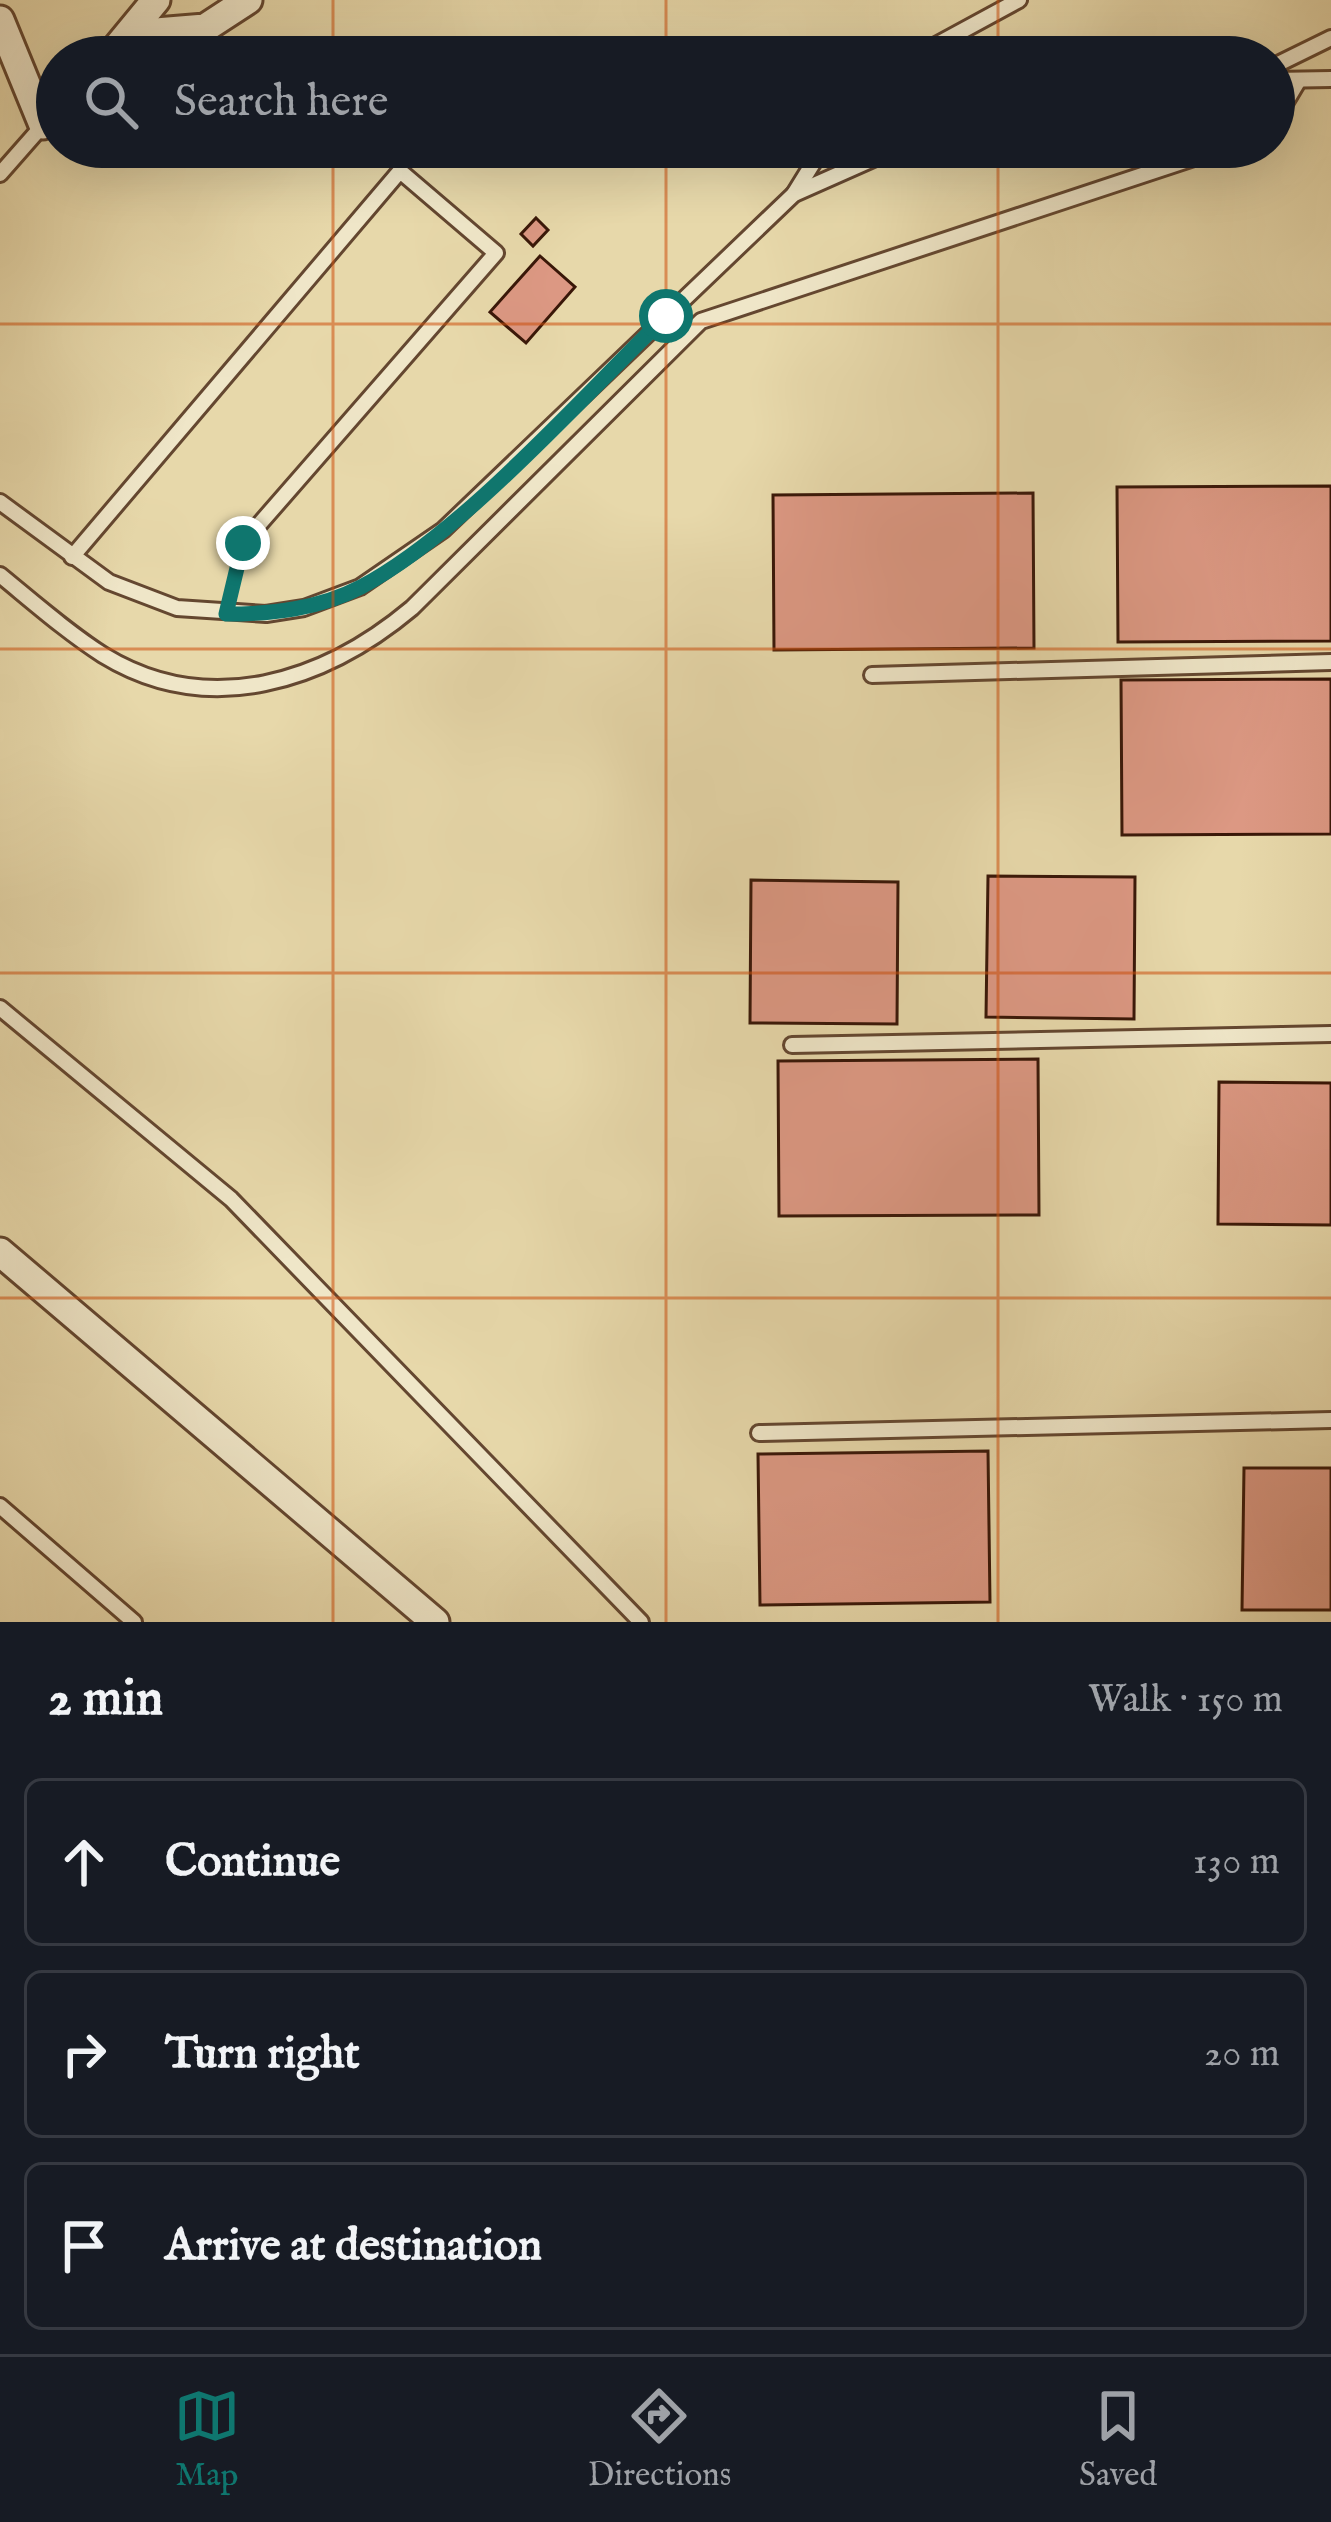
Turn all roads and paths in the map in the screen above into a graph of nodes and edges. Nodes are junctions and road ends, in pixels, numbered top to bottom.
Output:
1 (156, 0) edge
2 (248, 0) edge
3 (1019, 0) edge
4 (0, 20) edge
5 (132, 34) joint
6 (945, 36) edge
7 (1331, 38) edge
8 (1295, 56) edge
9 (1331, 79) edge
10 (1298, 80) joint
11 (1295, 85) edge
12 (36, 91) edge
13 (36, 134) edge
14 (810, 168) edge
15 (853, 168) edge
16 (1164, 168) edge
17 (0, 174) edge
18 (794, 194) junction
19 (0, 502) edge
20 (243, 543) joint
21 (72, 557) junction
22 (0, 575) edge
23 (226, 614) junction
24 (1331, 662) edge
25 (872, 675) dead end
26 (0, 1008) edge
27 (1331, 1034) edge
28 (792, 1045) dead end
29 (0, 1252) edge
30 (1331, 1420) edge
31 (759, 1433) dead end
32 (0, 1506) edge
33 (134, 1622) edge
34 (435, 1622) edge
35 (641, 1622) edge

1 - 5 street
2 - 5 street
3 - 6 lane
4 - 12 street
7 - 8 lane
9 - 10 lane
10 - 11 lane
13 - 17 lane
14 - 18 lane
15 - 18 lane
16 - 22 lane
18 - 23 lane
19 - 21 lane
20 - 21 lane
20 - 23 path
21 - 23 lane
24 - 25 lane
26 - 35 lane
27 - 28 lane
29 - 34 street
30 - 31 lane
32 - 33 lane

